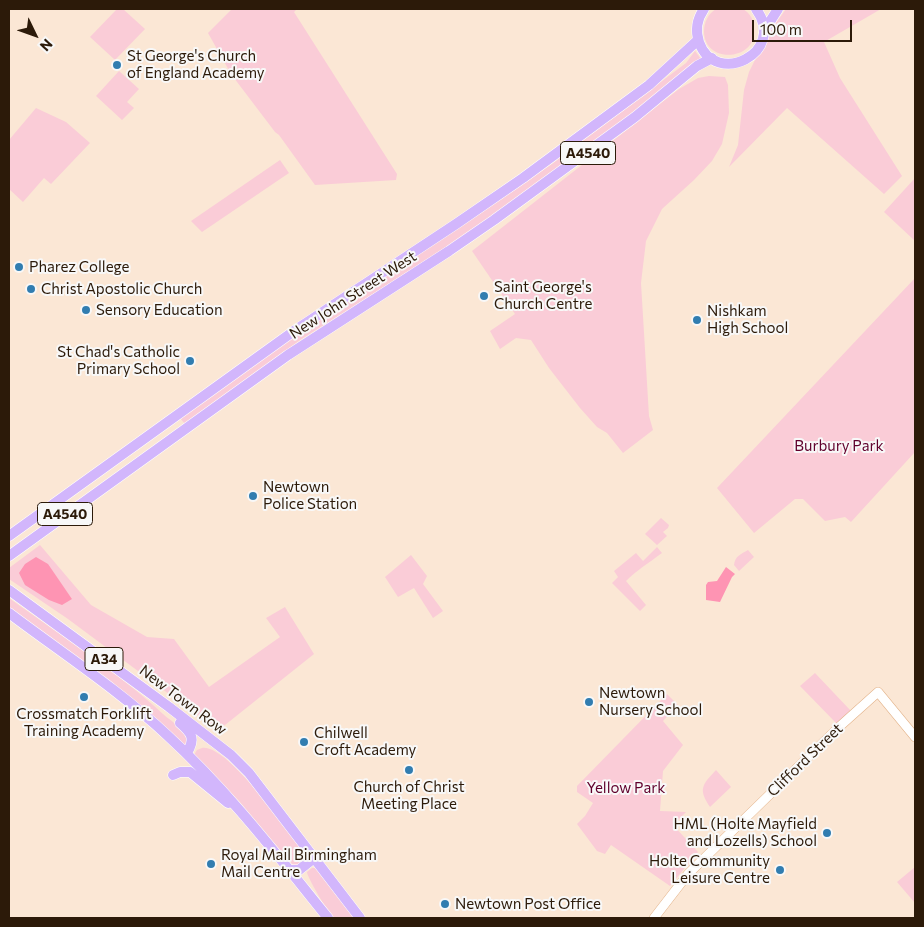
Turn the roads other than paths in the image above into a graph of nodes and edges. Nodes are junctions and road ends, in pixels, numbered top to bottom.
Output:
1 (704, 9) edge
2 (756, 9) edge
3 (778, 9) edge
4 (764, 32) junction
5 (698, 40) junction
6 (712, 58) junction
7 (9, 536) edge
8 (9, 556) edge
9 (9, 590) edge
10 (9, 613) edge
11 (147, 691) junction
12 (915, 737) edge
13 (213, 742) junction
14 (187, 753) junction
15 (173, 775) dead end
16 (246, 815) junction
17 (314, 858) junction
18 (295, 870) junction
19 (325, 915) edge
20 (360, 918) edge
21 (654, 918) edge

1 - 5 highway
2 - 4 highway
3 - 4 highway
4 - 6 highway
5 - 6 highway
5 - 7 highway, New John Street West / A4540
6 - 8 highway, New John Street West / A4540
9 - 11 highway, New Town Row / A34
10 - 14 highway, A34
11 - 13 highway, New Town Row / A34
11 - 14 highway
12 - 21 main road, Clifford Street
13 - 14 highway
13 - 17 highway, New Town Row / A34
14 - 16 highway, A34
15 - 16 highway
16 - 18 highway, A34
17 - 18 highway
17 - 20 highway, A34
18 - 19 highway

